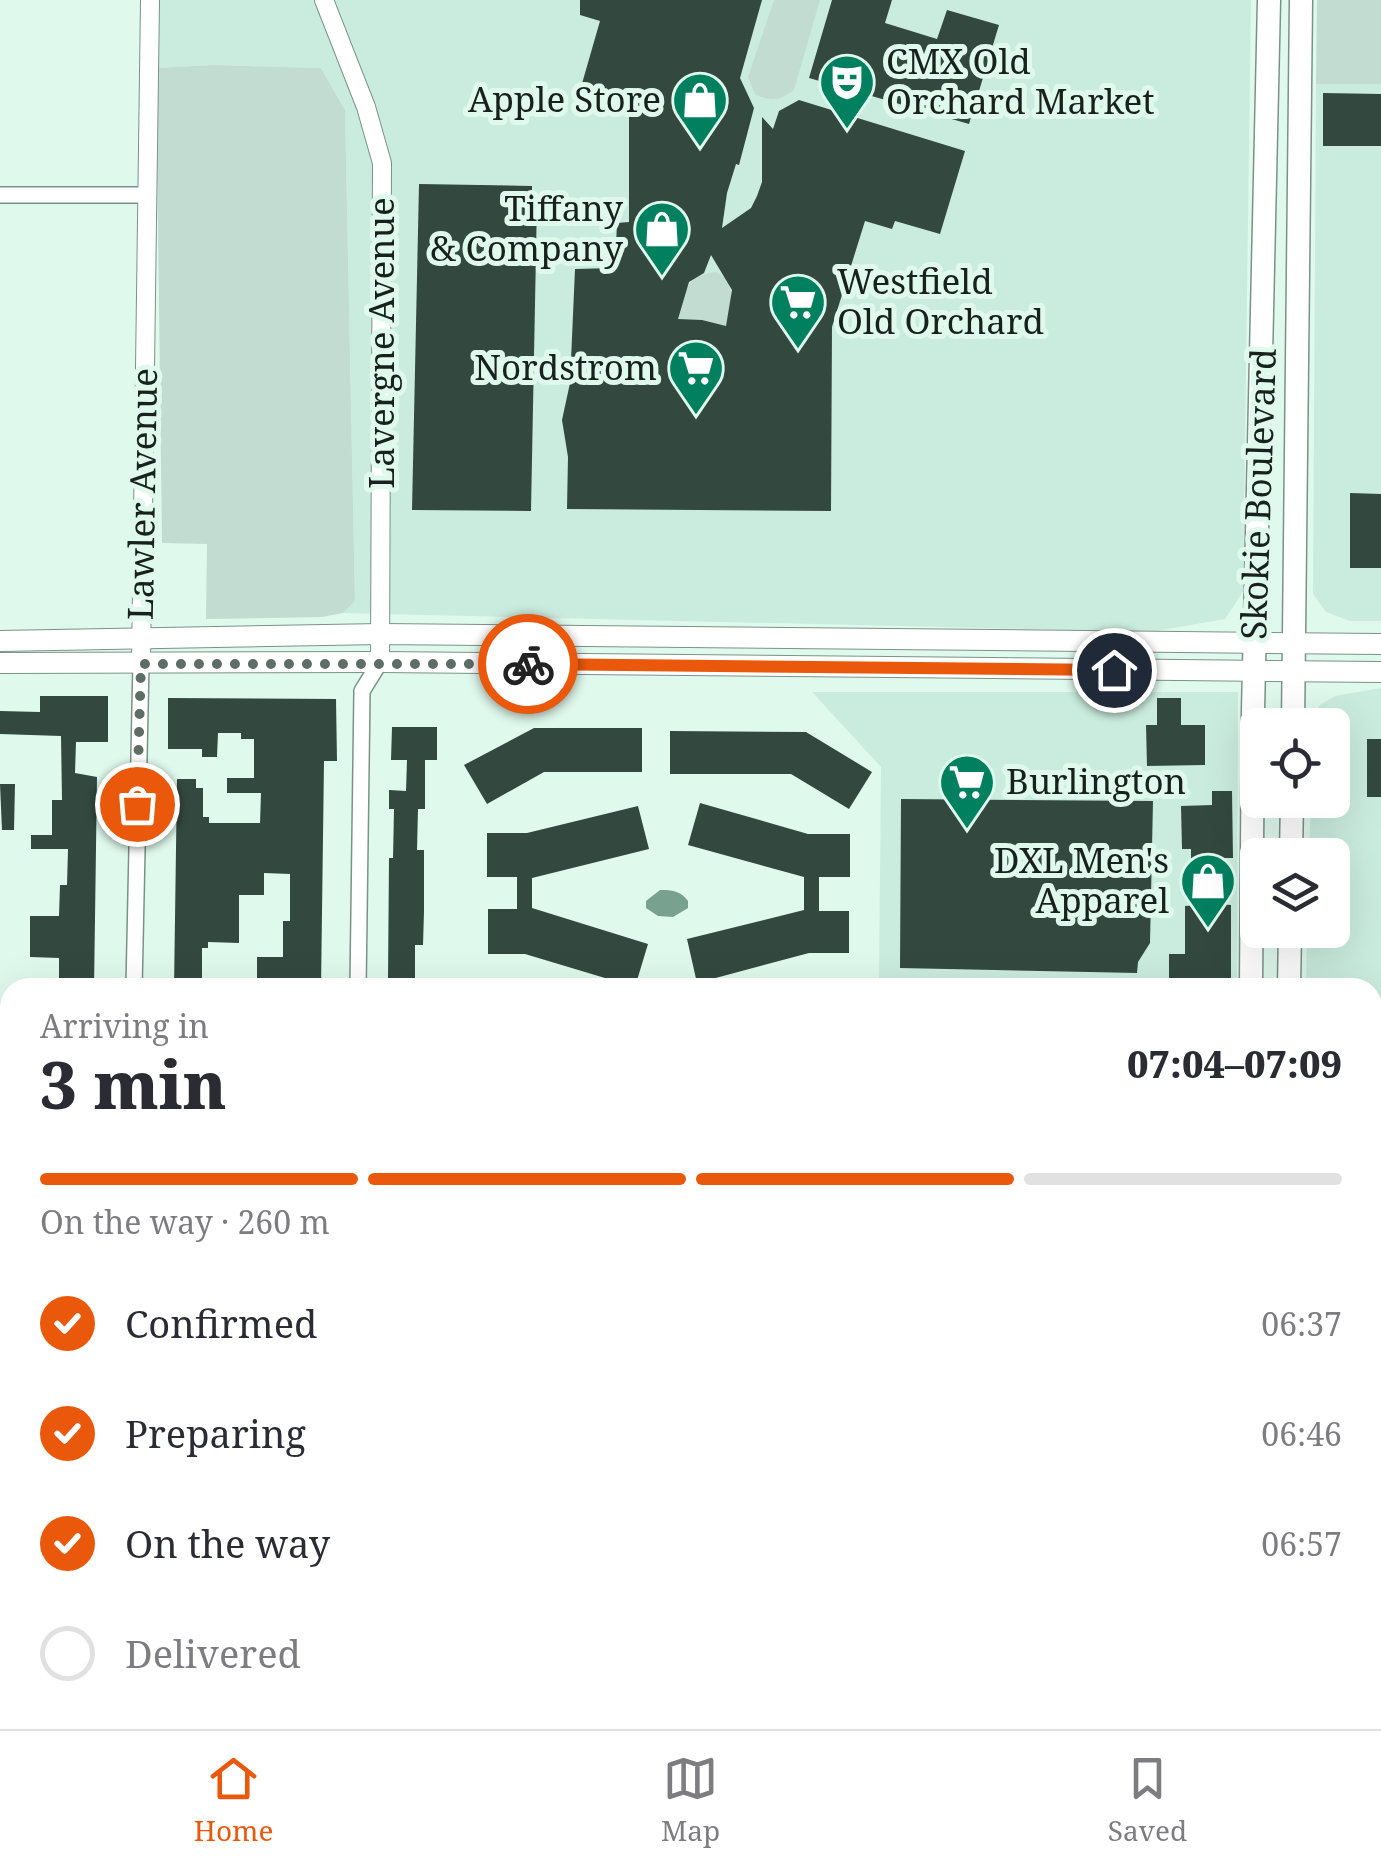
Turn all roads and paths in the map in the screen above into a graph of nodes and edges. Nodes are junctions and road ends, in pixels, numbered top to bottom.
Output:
1 (150, 0) edge
2 (324, 0) edge
3 (1269, 0) edge
4 (1301, 0) edge
5 (147, 195) junction
6 (0, 196) edge
7 (380, 634) junction
8 (141, 640) junction
9 (0, 641) edge
10 (1255, 644) junction
11 (1295, 644) junction
12 (1381, 644) edge
13 (380, 662) junction
14 (337, 663) junction
15 (0, 664) edge
16 (141, 664) junction
17 (1254, 672) junction
18 (1294, 672) junction
19 (1381, 672) edge
20 (362, 691) junction
21 (1293, 708) edge
22 (1290, 948) edge
23 (134, 978) edge
24 (358, 978) edge
25 (1251, 978) edge
26 (1289, 978) edge

1 - 5 street, Lawler Avenue
2 - 7 street, Lavergne Avenue
3 - 10 main road, Skokie Boulevard
4 - 11 main road, Skokie Boulevard
5 - 6 street
5 - 8 street, Lawler Avenue
7 - 8 main road
7 - 10 main road
7 - 13 street, Lavergne Avenue
8 - 9 main road
8 - 16 street, Lawler Avenue
10 - 11 main road
10 - 17 main road, Skokie Boulevard
11 - 12 main road
11 - 18 main road, Skokie Boulevard
13 - 14 main road
13 - 17 main road
13 - 20 street
14 - 16 main road
14 - 20 street
15 - 16 main road
16 - 23 street, Lawler Avenue
17 - 18 main road
17 - 25 main road, Skokie Boulevard
18 - 19 main road
18 - 21 main road, Skokie Boulevard
20 - 24 street
22 - 26 main road

